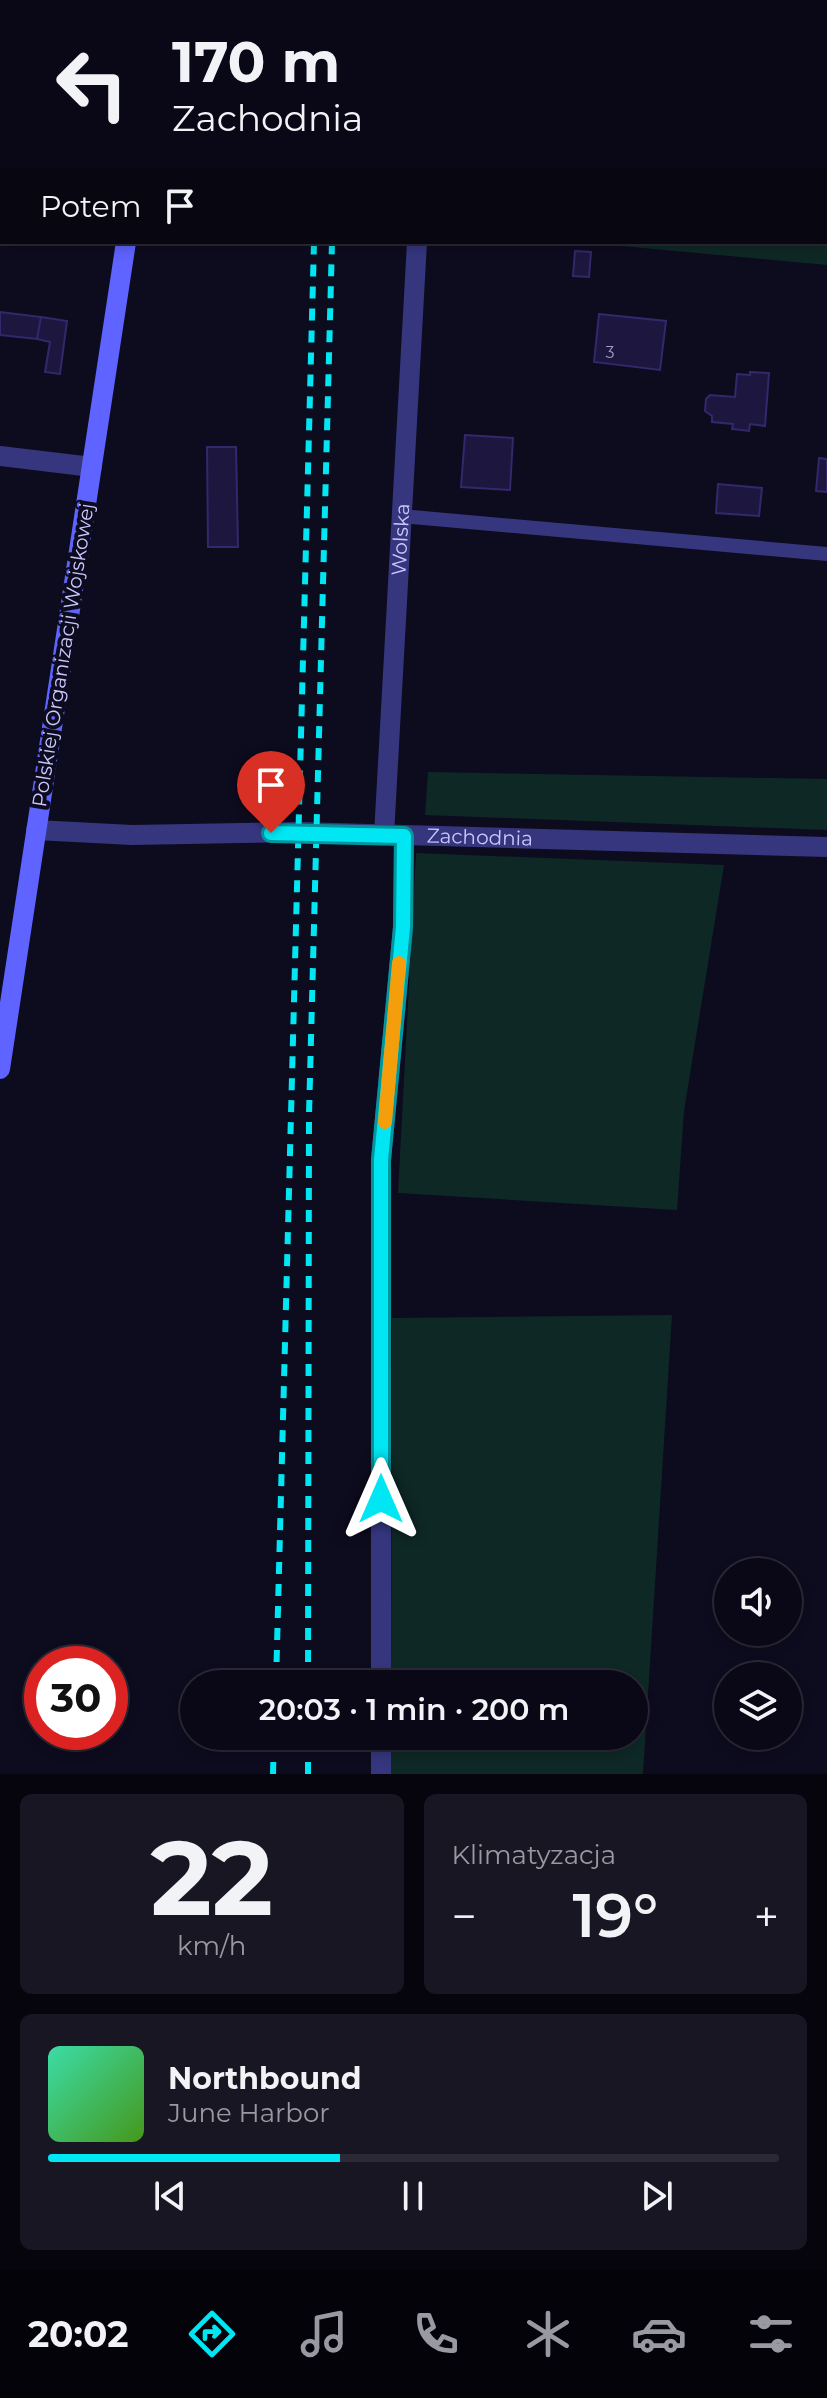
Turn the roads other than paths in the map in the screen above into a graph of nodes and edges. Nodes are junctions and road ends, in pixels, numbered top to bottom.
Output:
1 (126, 244) edge
2 (417, 244) edge
3 (0, 456) edge
4 (92, 467) junction
5 (401, 516) junction
6 (827, 554) edge
7 (36, 830) junction
8 (394, 835) junction
9 (827, 847) edge
10 (0, 1069) edge
11 (381, 1670) edge
12 (381, 1750) edge
13 (381, 1774) edge

1 - 4 main road, Polskiej Organizacji Wojskowej
2 - 5 street, Wolska
3 - 4 street
4 - 7 main road, Polskiej Organizacji Wojskowej
5 - 6 lane
5 - 8 street, Wolska
7 - 8 street, Zachodnia
7 - 10 main road, Polskiej Organizacji Wojskowej
8 - 9 street, Zachodnia
8 - 11 street, Wolska
12 - 13 street

